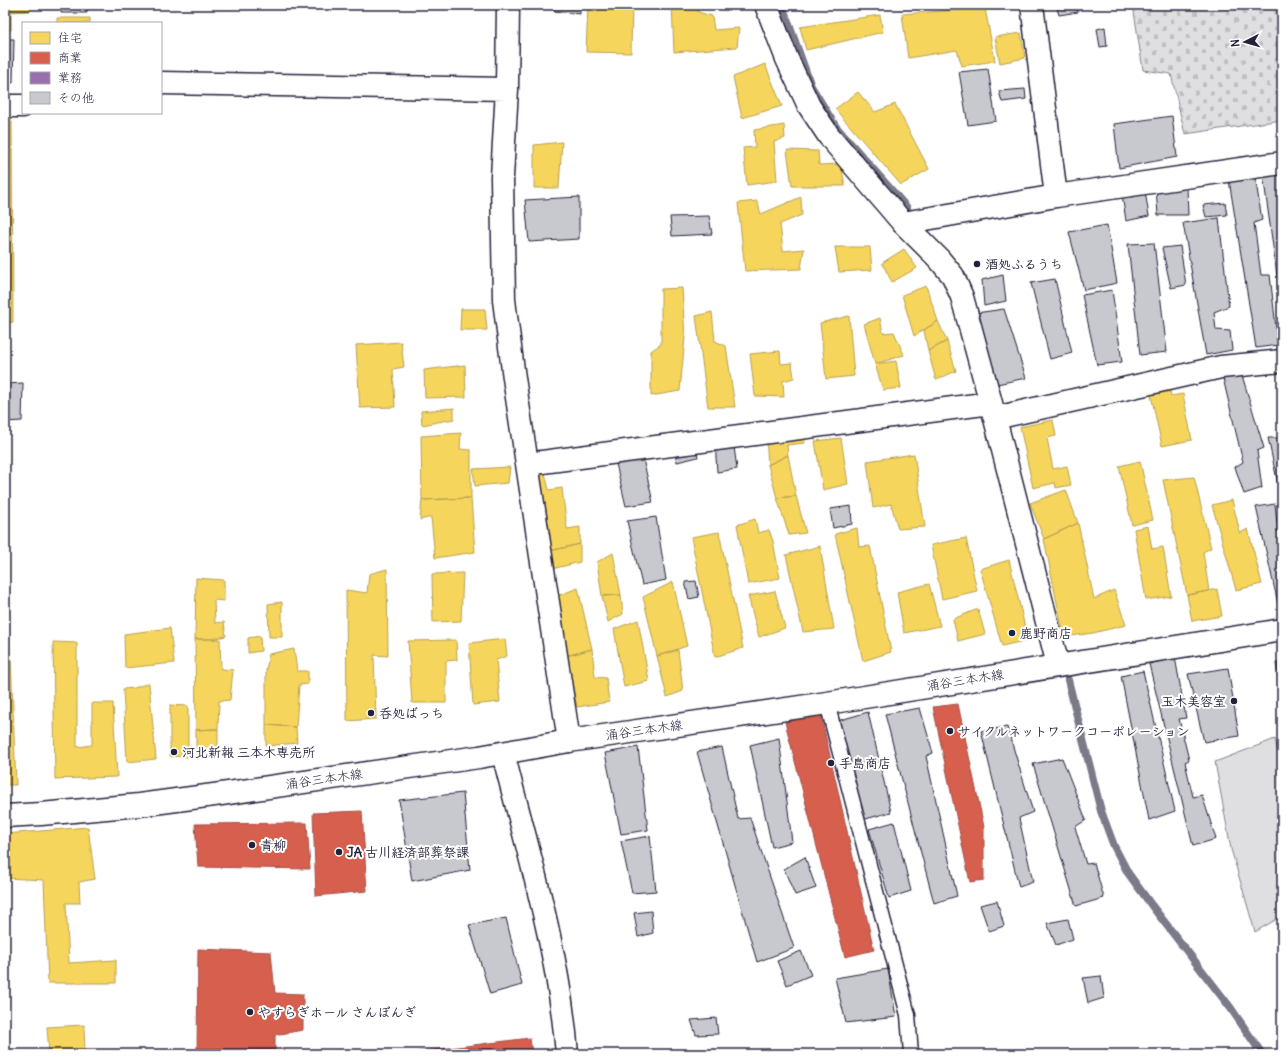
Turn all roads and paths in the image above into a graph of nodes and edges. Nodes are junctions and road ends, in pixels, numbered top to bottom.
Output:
1 (508, 5) edge
2 (766, 5) edge
3 (1032, 5) edge
4 (162, 83) edge
5 (507, 89) junction
6 (5, 106) edge
7 (22, 106) edge
8 (1282, 162) edge
9 (1056, 196) junction
10 (903, 223) junction
11 (1282, 361) edge
12 (993, 411) junction
13 (528, 464) junction
14 (1282, 630) edge
15 (1058, 665) junction
16 (827, 703) junction
17 (569, 741) junction
18 (503, 753) junction
19 (5, 816) edge
20 (567, 1054) edge
21 (911, 1054) edge

1 - 5 street
2 - 10 street
3 - 9 street
4 - 5 street
5 - 13 street
6 - 7 street
8 - 9 street
9 - 10 street
10 - 12 street
11 - 12 street
12 - 13 street
12 - 15 street
13 - 17 street
14 - 15 street, 涌谷三本木線
15 - 16 street, 涌谷三本木線
16 - 17 street, 涌谷三本木線
16 - 21 lane
17 - 18 street, 涌谷三本木線
18 - 19 street, 涌谷三本木線
18 - 20 street

